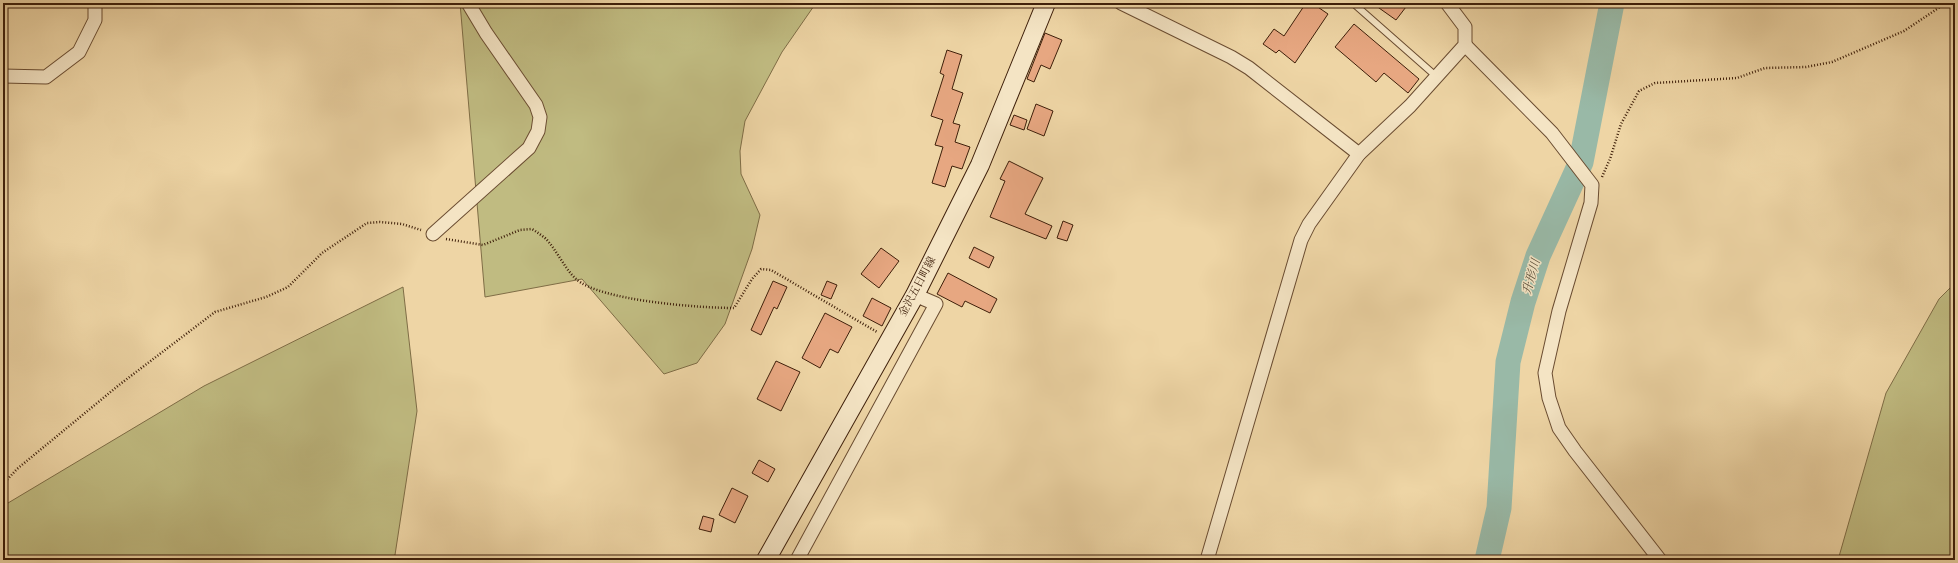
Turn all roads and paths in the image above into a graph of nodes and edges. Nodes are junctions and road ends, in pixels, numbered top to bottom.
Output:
1 (95, 3) edge
2 (468, 3) edge
3 (1046, 3) edge
4 (1121, 3) edge
5 (1353, 3) edge
6 (1447, 3) edge
7 (1946, 3) edge
8 (1465, 45) junction
9 (3, 76) edge
10 (1437, 77) junction
11 (1359, 154) junction
12 (1596, 183) junction
13 (433, 234) junction
14 (915, 295) junction
15 (889, 340) junction
16 (3, 484) edge
17 (766, 560) edge
18 (797, 560) edge
19 (1207, 560) edge
20 (1660, 560) edge

1 - 9 street
2 - 13 street
3 - 14 main road, 金沢五日町線
4 - 11 street
5 - 10 lane
6 - 8 street
7 - 12 path
8 - 10 street
8 - 12 street
10 - 11 street
11 - 19 street
12 - 20 street
13 - 15 path
13 - 16 path
14 - 15 main road, 金沢五日町線
14 - 18 street
15 - 17 main road, 金沢五日町線

